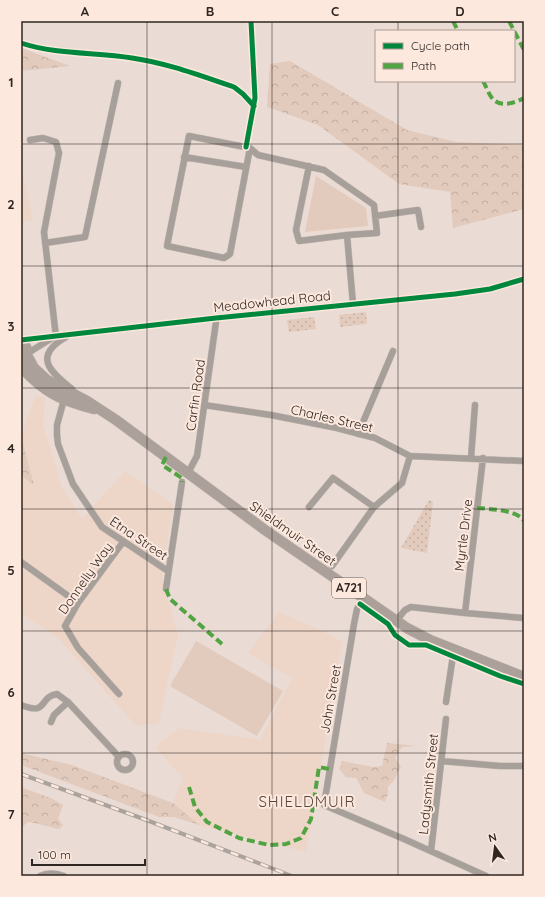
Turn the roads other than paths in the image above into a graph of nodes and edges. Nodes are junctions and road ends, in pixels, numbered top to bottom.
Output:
1 (118, 83) dead end
2 (30, 140) dead end
3 (250, 148) junction
4 (184, 157) junction
5 (309, 166) junction
6 (246, 168) junction
7 (375, 216) junction
8 (421, 227) dead end
9 (347, 235) junction
10 (45, 243) junction
11 (524, 279) edge
12 (353, 304) junction
13 (216, 318) junction
14 (69, 335) junction
15 (56, 337) junction
16 (21, 341) edge
17 (393, 351) dead end
18 (25, 357) edge
19 (21, 367) edge
20 (65, 395) junction
21 (87, 401) junction
22 (204, 405) junction
23 (475, 405) dead end
24 (101, 411) junction
25 (358, 434) junction
26 (410, 456) junction
27 (472, 458) junction
28 (483, 458) junction
29 (524, 461) edge
30 (188, 473) junction
31 (182, 482) dead end
32 (309, 507) dead end
33 (374, 507) junction
34 (123, 542) junction
35 (21, 562) edge
36 (332, 566) dead end
37 (168, 571) junction
38 (166, 589) dead end
39 (363, 598) junction
40 (78, 603) junction
41 (465, 614) junction
42 (524, 618) edge
43 (396, 621) junction
44 (454, 649) junction
45 (524, 677) edge
46 (119, 694) dead end
47 (68, 702) junction
48 (446, 702) dead end
49 (21, 704) edge
50 (446, 719) dead end
51 (51, 722) dead end
52 (119, 757) dead end
53 (441, 761) junction
54 (524, 766) edge
55 (431, 851) junction
56 (40, 876) edge
57 (64, 876) edge
58 (486, 876) edge

1 - 10 street
2 - 10 street
3 - 4 street
3 - 5 street
3 - 6 street
4 - 6 street
4 - 6 street
5 - 7 street
5 - 9 street
7 - 8 street
7 - 9 street
9 - 12 street
10 - 15 street
11 - 12 street, Meadowhead Road
12 - 13 street, Meadowhead Road
13 - 14 street, Meadowhead Road
13 - 22 street, Carfin Road
14 - 15 street, Meadowhead Road
14 - 21 street, Meadowhead Road
15 - 16 street, Meadowhead Road
15 - 18 street, Meadowhead Road
16 - 18 main road, A721
17 - 25 street
18 - 20 main road, Shieldmuir Street / A721
19 - 20 main road, Shieldmuir Street / A721
20 - 21 main road, Shieldmuir Street / A721
20 - 24 main road, Shieldmuir Street / A721
20 - 34 street, Etna Street
21 - 24 main road, Shieldmuir Street / A721
22 - 25 street, Charles Street
22 - 30 street, Carfin Road
23 - 27 street
24 - 30 main road, Shieldmuir Street / A721
25 - 26 street, Charles Street
26 - 27 street, Charles Street
26 - 33 street
27 - 28 street, Charles Street
28 - 29 street, Charles Street
28 - 41 street, Myrtle Drive
30 - 39 main road, Shieldmuir Street / A721
31 - 37 street
32 - 33 street
33 - 36 street
34 - 37 street, Etna Street
34 - 40 street, Donnelly Way
35 - 40 street
37 - 38 street
39 - 43 main road, Shieldmuir Street / A721
39 - 55 street, John Street
40 - 46 street, Donnelly Way
41 - 42 street
41 - 43 street
43 - 44 main road, Shieldmuir Street / A721
44 - 45 main road, Shieldmuir Street / A721
44 - 48 street
47 - 49 street
47 - 51 street
47 - 52 street
50 - 53 street, Ladysmith Street
53 - 54 street
53 - 55 street, Ladysmith Street
55 - 58 street
56 - 57 street

